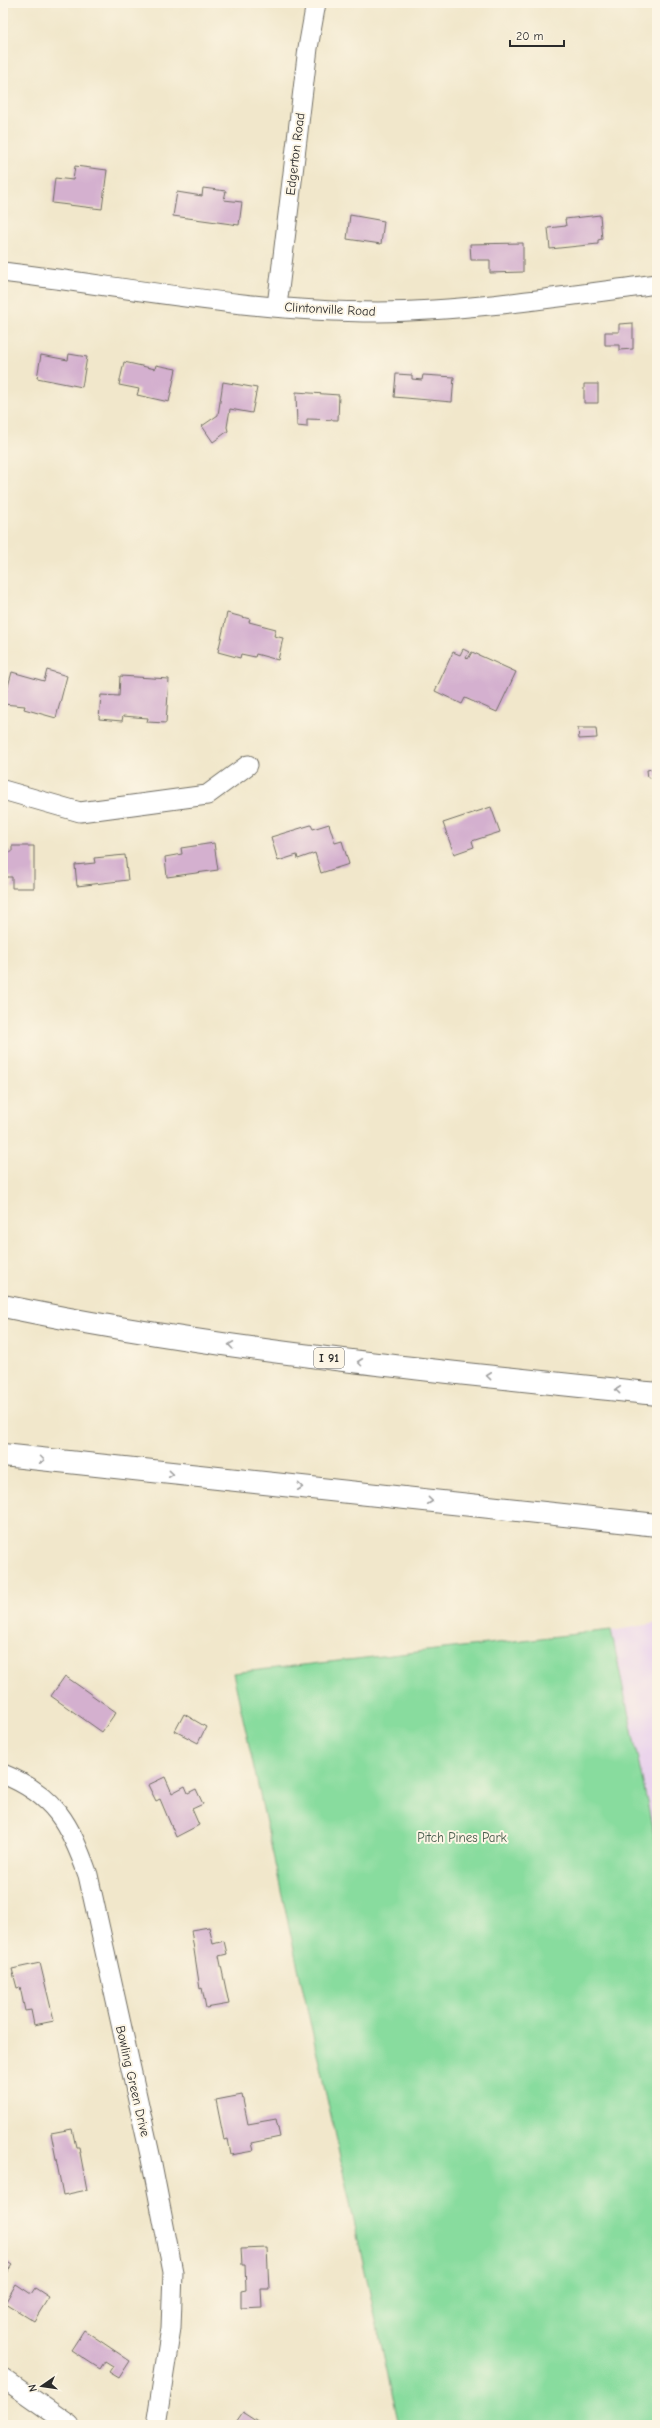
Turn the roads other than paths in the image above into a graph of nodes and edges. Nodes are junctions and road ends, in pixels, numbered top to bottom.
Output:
1 (316, 3) edge
2 (3, 272) edge
3 (657, 284) edge
4 (277, 306) junction
5 (248, 765) dead end
6 (3, 790) edge
7 (3, 1306) edge
8 (657, 1394) edge
9 (3, 1455) edge
10 (657, 1525) edge
11 (3, 1774) edge
12 (3, 2378) edge
13 (70, 2425) edge
14 (156, 2425) edge

1 - 4 street, Edgerton Road
2 - 4 street, Clintonville Road
3 - 4 street, Clintonville Road
5 - 6 street
8 -> 7 highway, I 91
9 -> 10 highway
11 - 14 street, Bowling Green Drive
12 - 13 street

